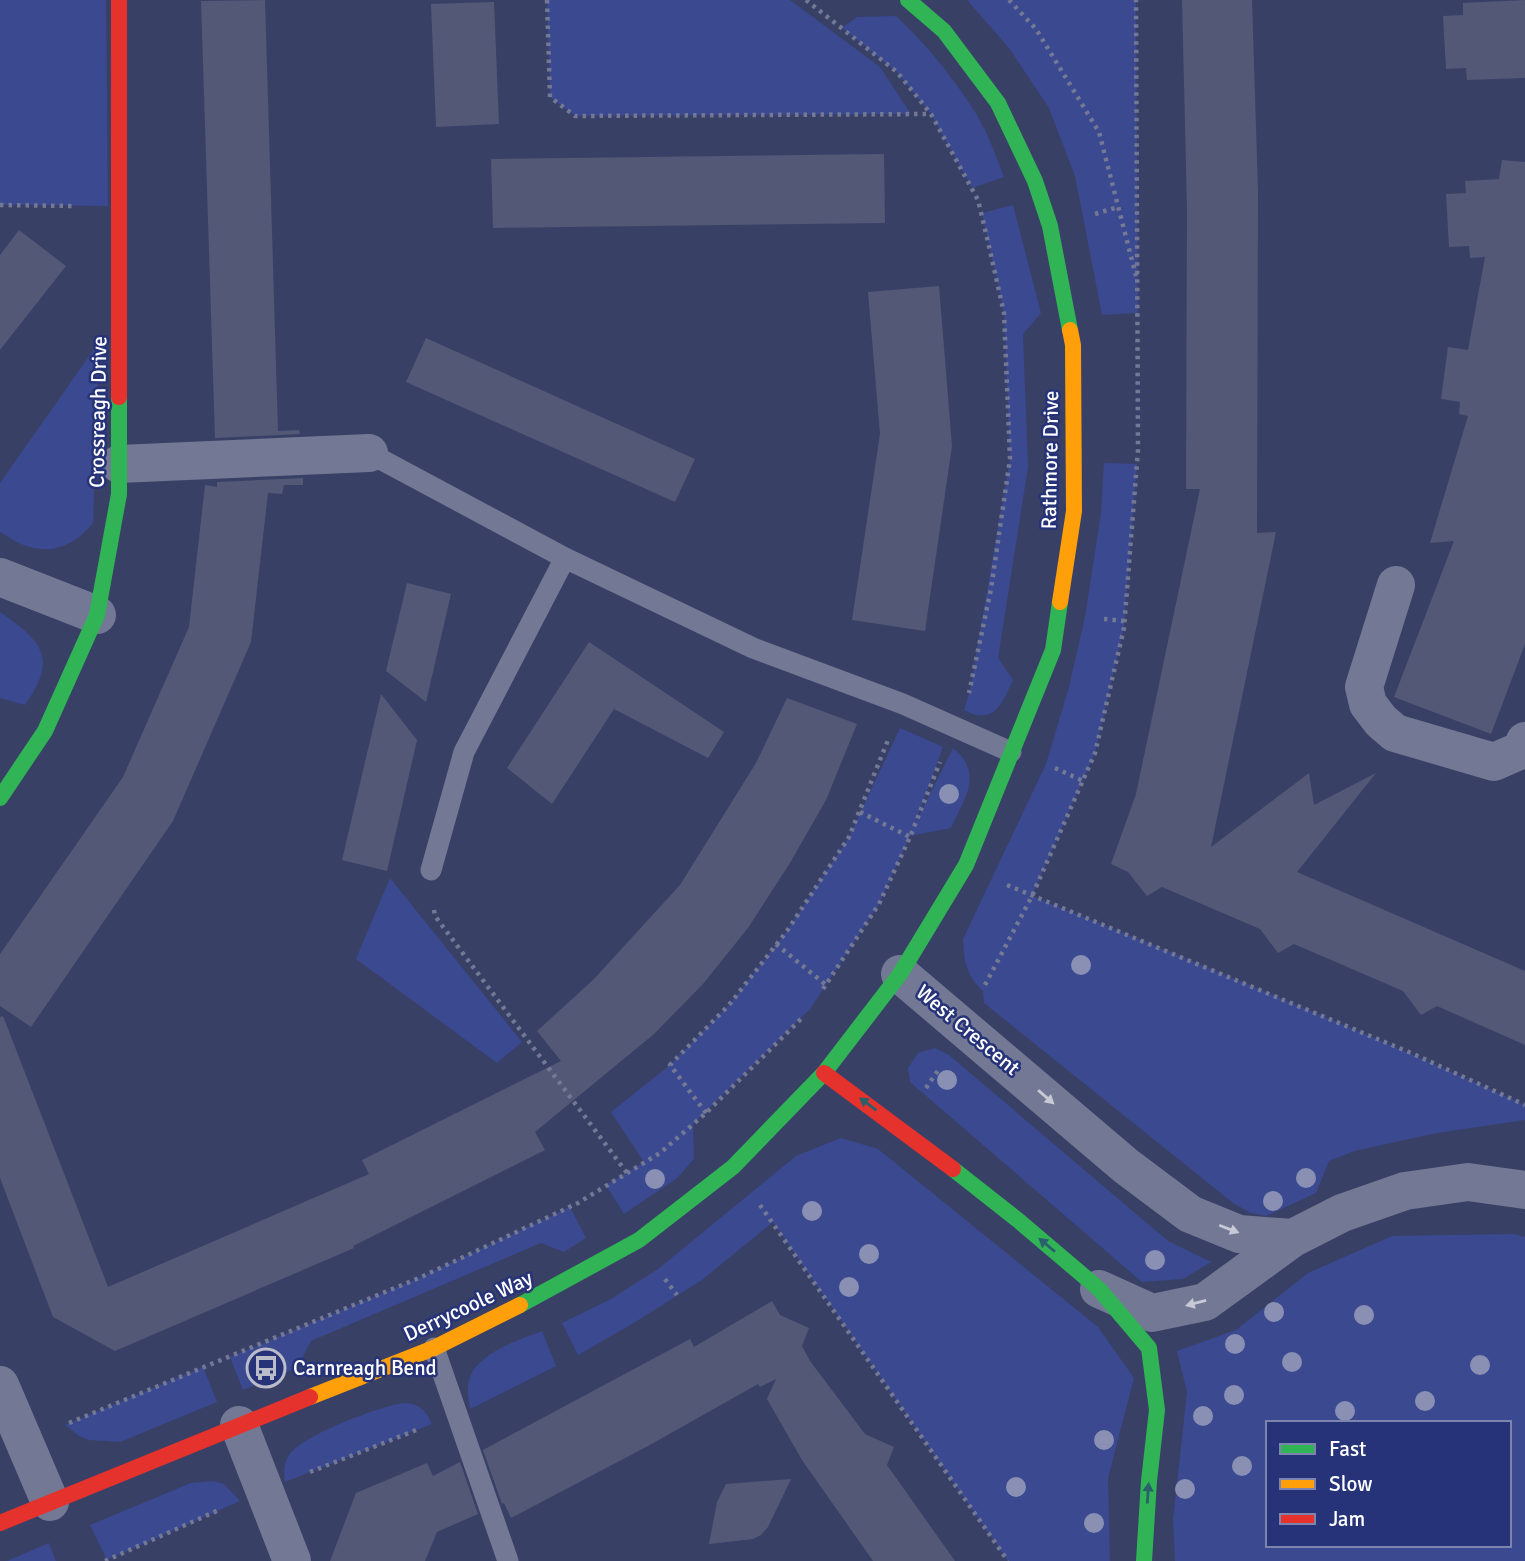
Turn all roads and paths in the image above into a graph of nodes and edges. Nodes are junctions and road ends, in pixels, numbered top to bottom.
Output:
1 (119, 0) edge
2 (547, 0) edge
3 (806, 0) edge
4 (908, 0) edge
5 (1009, 0) edge
6 (931, 114) junction
7 (0, 205) edge
8 (120, 207) junction
9 (1118, 207) junction
10 (1083, 217) dead end
11 (1138, 284) dead end
12 (369, 453) joint
13 (119, 464) junction
14 (565, 558) junction
15 (0, 577) edge
16 (1396, 585) dead end
17 (97, 615) junction
18 (903, 704) junction
19 (954, 727) junction
20 (1525, 741) edge
21 (1011, 752) junction
22 (0, 798) edge
23 (860, 813) junction
24 (909, 837) junction
25 (966, 865) junction
26 (431, 870) joint
27 (776, 944) junction
28 (900, 974) junction
29 (826, 985) junction
30 (821, 993) dead end
31 (810, 1009) dead end
32 (942, 1065) dead end
33 (824, 1073) junction
34 (921, 1094) dead end
35 (1525, 1105) edge
36 (706, 1113) junction
37 (733, 1167) junction
38 (627, 1173) junction
39 (1525, 1190) edge
40 (1293, 1238) junction
41 (1099, 1289) junction
42 (434, 1348) junction
43 (0, 1385) edge
44 (456, 1415) junction
45 (65, 1425) dead end
46 (239, 1425) junction
47 (263, 1490) junction
48 (50, 1502) junction
49 (0, 1523) edge
50 (105, 1561) edge
51 (292, 1561) edge
52 (508, 1561) edge
53 (1008, 1561) edge
54 (1144, 1561) edge

1 - 8 street, Crossreagh Drive
2 - 6 path
3 - 6 path
4 - 21 street, Rathmore Drive
5 - 9 path
6 - 19 path
7 - 8 path
8 - 13 street, Crossreagh Drive
9 - 10 path
9 - 11 path
12 - 13 street
12 - 14 lane
13 - 17 street, Crossreagh Drive
14 - 18 lane
14 - 26 lane
15 - 17 street
16 - 20 street
17 - 22 street, Crossreagh Drive
18 - 19 lane
18 - 23 path
19 - 21 lane
19 - 24 path
21 - 25 street, Rathmore Drive
23 - 24 path
23 - 27 path
24 - 29 path
25 - 28 street, Rathmore Drive
25 - 35 path
26 - 38 path
27 - 29 path
27 - 36 path
28 - 33 street, West Crescent
28 -> 40 street, West Crescent
29 - 30 path
31 - 36 path
32 - 34 path
33 - 37 street, Derrycoole Way
41 -> 33 street
36 - 38 path
37 - 42 street, Derrycoole Way
37 - 53 path
38 - 45 path
39 - 40 street
40 -> 41 street
54 -> 41 street
42 - 44 lane
42 - 46 street, Derrycoole Way
43 - 48 street
44 - 47 path
44 - 52 lane
46 - 47 street
46 - 48 street, Derrycoole Way
47 - 50 path
47 - 51 street
48 - 49 street, Derrycoole Way

